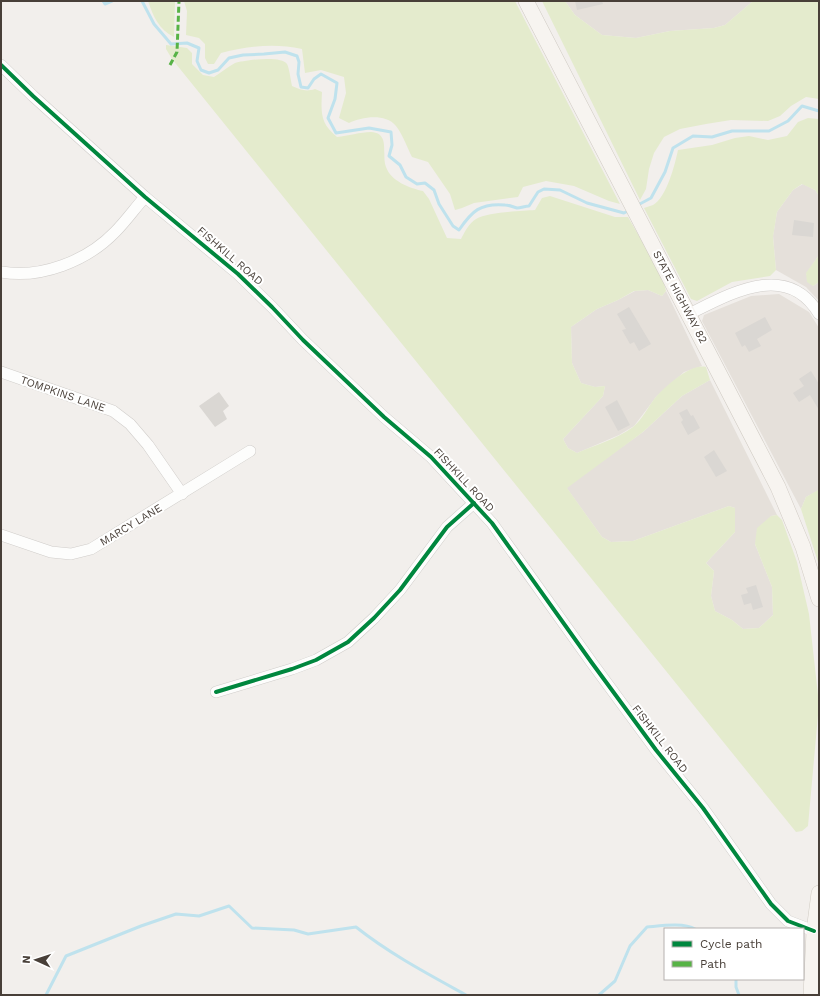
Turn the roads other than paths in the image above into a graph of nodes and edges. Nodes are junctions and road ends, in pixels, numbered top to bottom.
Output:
1 (526, 1) edge
2 (1, 65) edge
3 (145, 197) junction
4 (1, 272) edge
5 (689, 314) junction
6 (819, 314) edge
7 (1, 372) edge
8 (250, 451) dead end
9 (182, 494) junction
10 (474, 503) junction
11 (1, 535) edge
12 (819, 599) edge
13 (216, 692) dead end
14 (819, 893) edge
15 (814, 931) junction
16 (811, 995) edge

1 - 5 main road, STATE HIGHWAY 82
2 - 3 street, FISHKILL ROAD
3 - 4 street
3 - 10 street, FISHKILL ROAD
5 - 6 street
5 - 12 main road, STATE HIGHWAY 82
7 - 9 street, TOMPKINS LANE
8 - 9 street, MARCY LANE
9 - 11 street, MARCY LANE
10 - 13 street
10 - 15 street, FISHKILL ROAD
14 - 15 main road
15 - 16 main road

